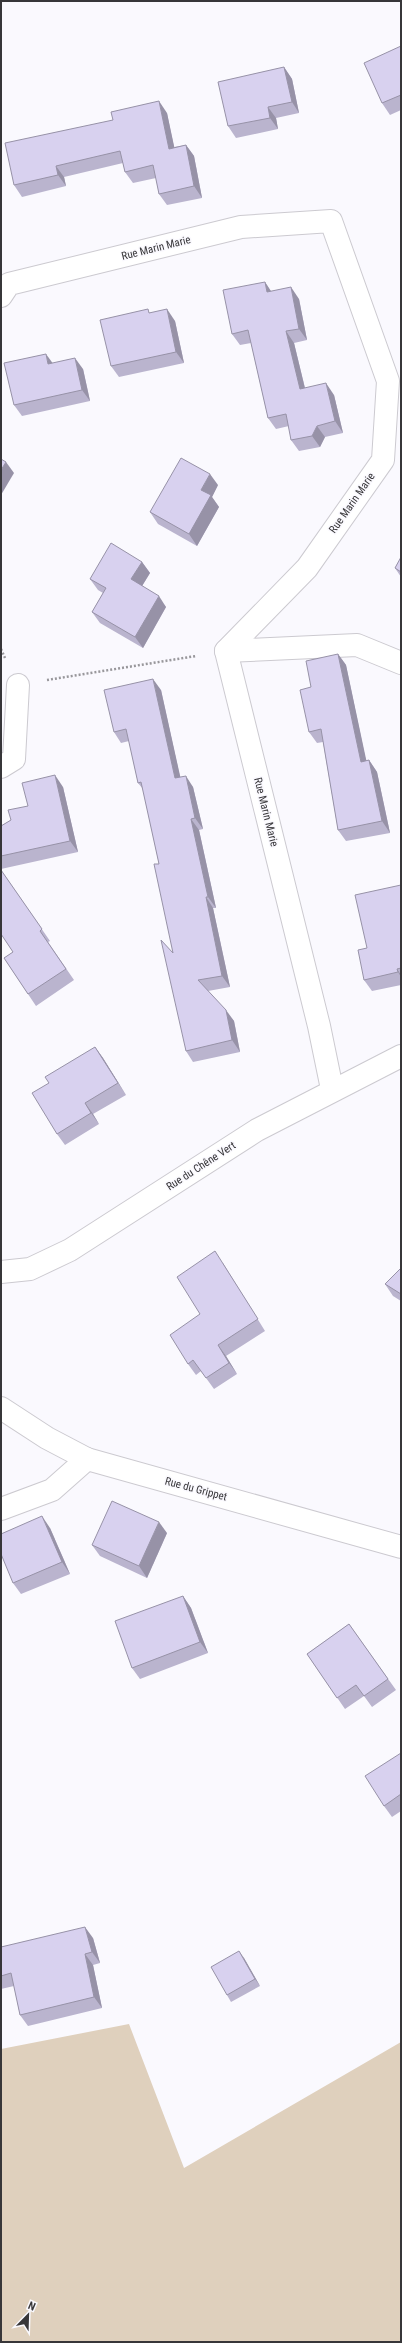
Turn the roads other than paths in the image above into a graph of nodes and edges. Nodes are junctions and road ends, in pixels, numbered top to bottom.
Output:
1 (1, 296) edge
2 (226, 651) junction
3 (401, 663) edge
4 (18, 685) road end
5 (1, 767) edge
6 (401, 1056) edge
7 (332, 1089) junction
8 (1, 1272) edge
9 (1, 1408) edge
10 (87, 1458) junction
11 (1, 1509) edge
12 (401, 1547) edge

1 - 2 street, Rue Marin Marie
2 - 3 street
2 - 7 street, Rue Marin Marie
4 - 5 street
6 - 7 street, Rue du Chêne Vert
7 - 8 street, Rue du Chêne Vert
9 - 10 street, Rue du Grippet
10 - 11 street
10 - 12 street, Rue du Grippet

